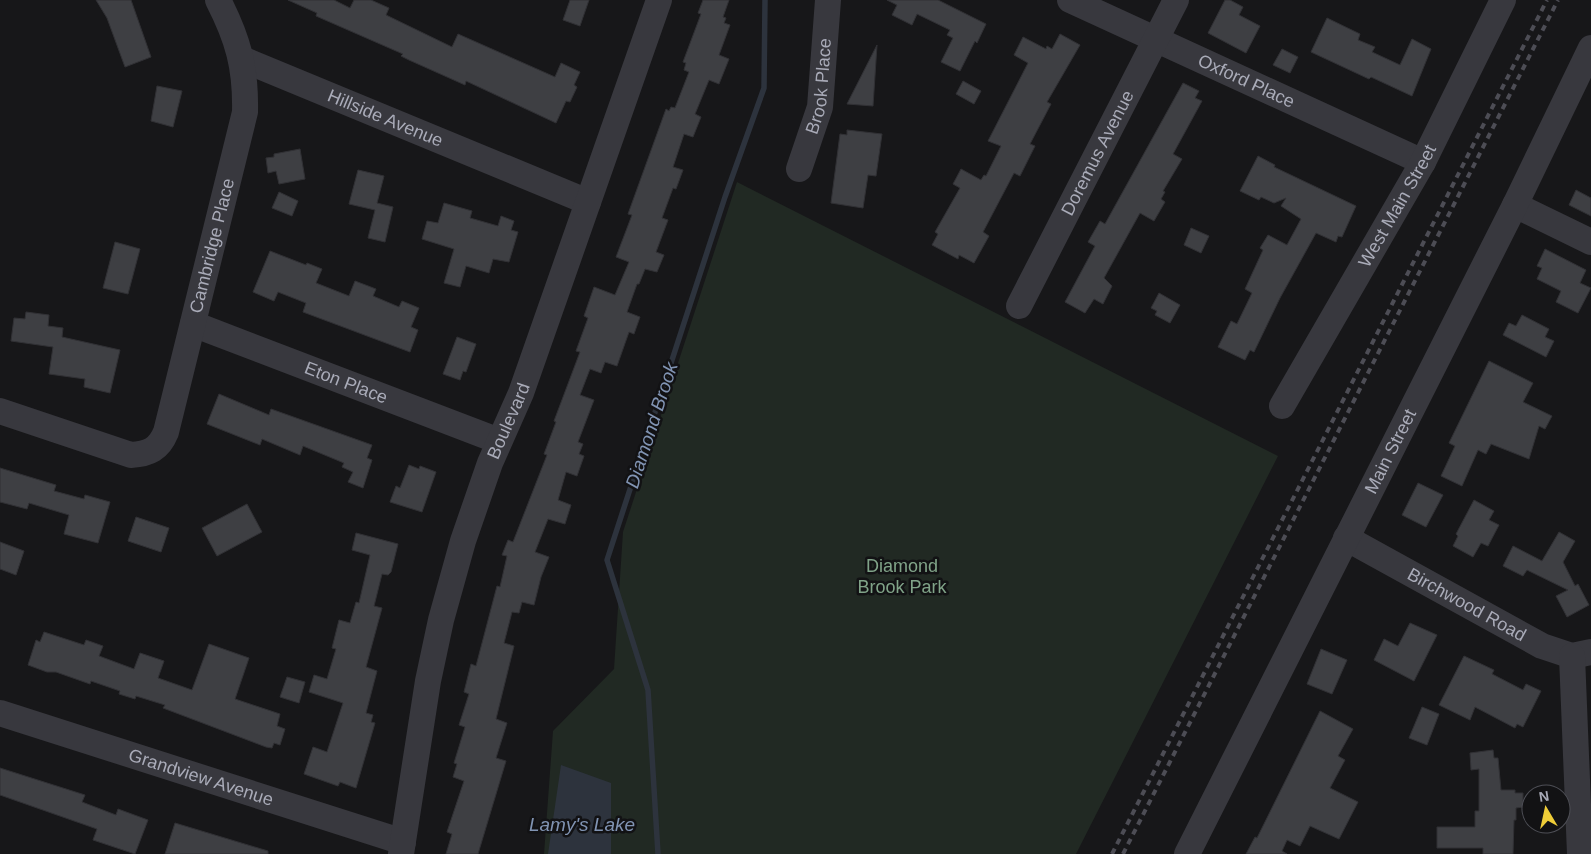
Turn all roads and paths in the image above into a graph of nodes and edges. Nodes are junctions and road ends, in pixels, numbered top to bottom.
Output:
1 (218, 0) edge
2 (659, 0) edge
3 (828, 0) edge
4 (1070, 0) edge
5 (1176, 0) edge
6 (1504, 0) edge
7 (1156, 39) junction
8 (1591, 48) edge
9 (242, 59) junction
10 (1423, 162) junction
11 (799, 169) dead end
12 (588, 202) junction
13 (1515, 204) junction
14 (1591, 242) edge
15 (1019, 306) dead end
16 (193, 324) junction
17 (1282, 406) dead end
18 (0, 411) edge
19 (499, 441) junction
20 (1346, 538) junction
21 (1582, 654) edge
22 (0, 713) edge
23 (402, 848) edge
24 (1187, 854) edge
25 (1580, 854) edge

1 - 9 street
2 - 12 street, Boulevard
3 - 11 street, Brook Place
4 - 7 street, Oxford Place
5 - 7 street, Doremus Avenue
6 - 10 street, West Main Street
7 - 10 street, Oxford Place
7 - 15 street, Doremus Avenue
8 - 13 street, Main Street
9 - 12 street, Hillside Avenue
9 - 16 street, Cambridge Place
10 - 17 street, West Main Street
12 - 19 street, Boulevard
13 - 14 street
13 - 20 street, Main Street
16 - 18 street, Cambridge Place
16 - 19 street, Eton Place
19 - 23 street, Boulevard
20 - 21 street, Birchwood Road
20 - 24 street, Main Street
21 - 25 street
22 - 23 street, Grandview Avenue

